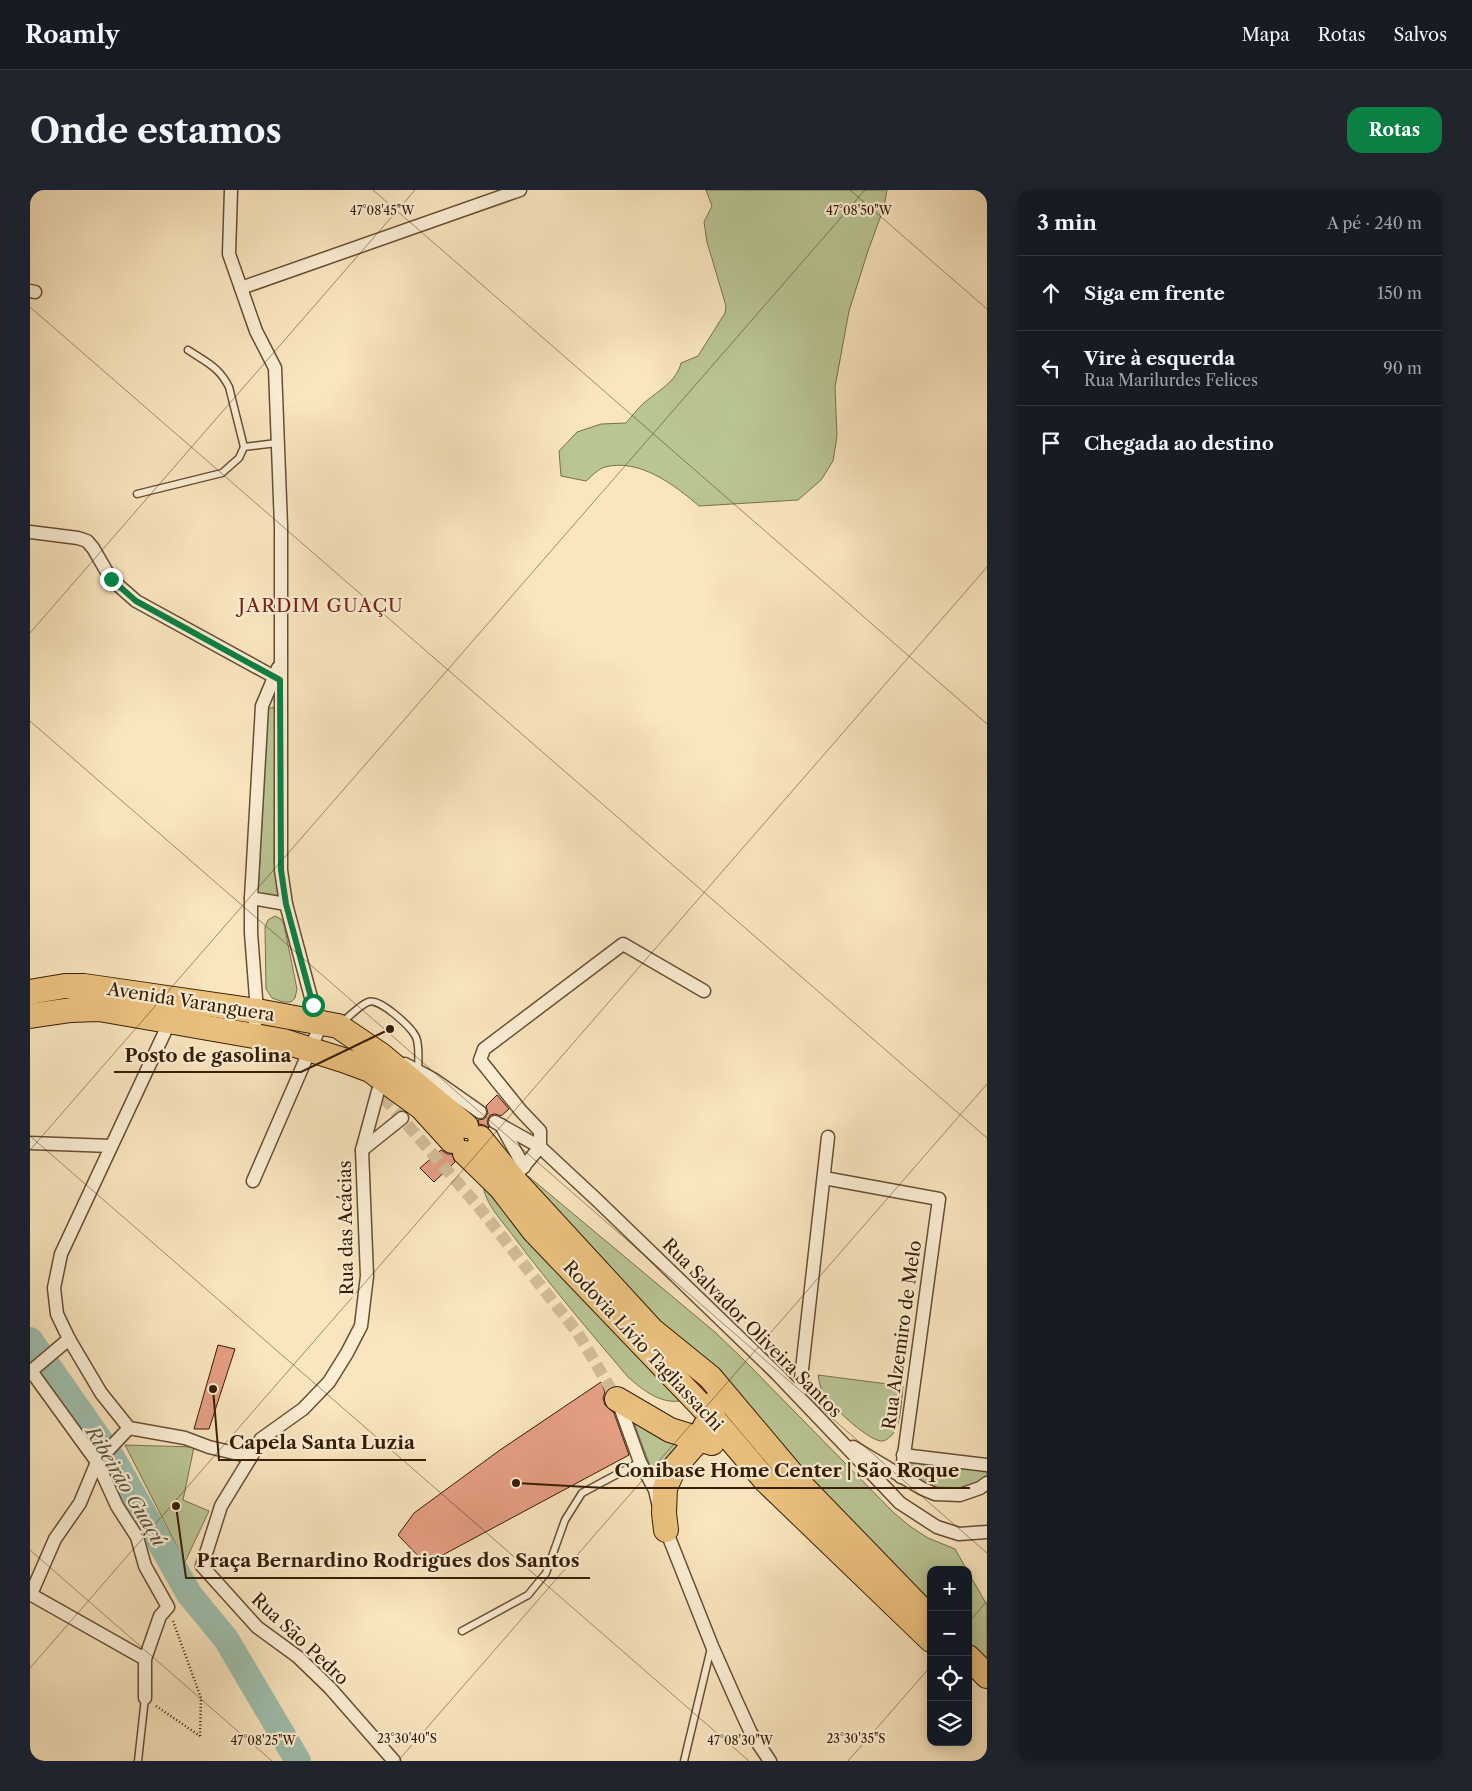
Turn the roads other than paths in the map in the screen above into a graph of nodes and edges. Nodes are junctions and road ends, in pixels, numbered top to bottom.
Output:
1 (231, 190) edge
2 (520, 190) edge
3 (241, 288) junction
4 (188, 350) dead end
5 (277, 443) junction
6 (244, 447) junction
7 (137, 494) dead end
8 (30, 532) edge
9 (277, 679) junction
10 (251, 898) junction
11 (286, 904) junction
12 (704, 991) dead end
13 (30, 992) edge
14 (257, 1011) junction
15 (30, 1016) edge
16 (170, 1021) junction
17 (330, 1024) junction
18 (253, 1035) junction
19 (310, 1049) junction
20 (381, 1055) junction
21 (418, 1071) junction
22 (378, 1091) dead end
23 (402, 1118) dead end
24 (477, 1131) junction
25 (828, 1136) dead end
26 (30, 1143) edge
27 (112, 1146) junction
28 (540, 1147) junction
29 (362, 1150) junction
30 (519, 1173) junction
31 (824, 1178) junction
32 (253, 1181) dead end
33 (68, 1339) junction
34 (34, 1369) edge
35 (710, 1378) junction
36 (799, 1396) junction
37 (617, 1399) joint
38 (710, 1416) junction
39 (129, 1428) junction
40 (836, 1437) junction
41 (700, 1438) junction
42 (903, 1455) junction
43 (251, 1457) junction
44 (744, 1457) junction
45 (100, 1459) junction
46 (640, 1462) junction
47 (987, 1464) edge
48 (901, 1477) junction
49 (987, 1483) edge
50 (666, 1530) junction
51 (987, 1532) edge
52 (202, 1566) joint
53 (30, 1594) edge
54 (927, 1614) edge
55 (462, 1631) dead end
56 (927, 1636) edge
57 (712, 1646) junction
58 (145, 1659) junction
59 (972, 1661) edge
60 (987, 1676) edge
61 (972, 1680) edge
62 (987, 1695) edge
63 (145, 1698) joint
64 (138, 1761) edge
65 (394, 1761) edge
66 (684, 1761) edge
67 (770, 1761) edge

1 - 3 street
2 - 3 street
3 - 5 street
4 - 6 lane
5 - 6 lane
5 - 9 street
6 - 7 lane
8 - 9 street
9 - 10 street
9 - 11 street
10 - 11 street
10 - 14 street
11 - 17 street
12 - 28 street
13 - 14 highway, Avenida Varanguera
14 - 17 highway, Avenida Varanguera
14 - 18 street
15 - 16 highway, Avenida Varanguera
16 - 18 highway, Avenida Varanguera
16 - 27 street
17 - 19 street
17 - 20 highway, Avenida Varanguera
17 - 21 lane
18 - 19 highway, Avenida Varanguera
19 - 24 highway, Avenida Varanguera
19 - 32 street
20 - 21 street, Rua Salvador Oliveira Santos
20 - 24 highway, Avenida Varanguera
21 - 24 street, Rua Salvador Oliveira Santos
22 - 29 street, Rua das Acácias
23 - 29 street, Rua das Acácias
24 - 28 street, Rua Salvador Oliveira Santos
24 - 30 highway, Rodovia Lívio Tagliassachi
24 - 38 highway, Rodovia Lívio Tagliassachi
25 - 31 street
26 - 27 street
27 - 33 street
28 - 30 street
28 - 36 street, Rua Salvador Oliveira Santos
29 - 43 street, Rua das Acácias
30 - 35 highway, Rodovia Lívio Tagliassachi
31 - 36 street
31 - 42 street, Rua Alzemiro de Melo
33 - 34 street
33 - 39 street
34 - 45 street
35 - 38 highway
35 - 54 highway, Rodovia Lívio Tagliassachi
36 - 40 street, Rua Salvador Oliveira Santos
37 - 41 highway
37 - 46 street
38 - 41 highway
38 - 44 highway, Rodovia Lívio Tagliassachi
39 - 43 street
39 - 45 street
40 - 48 street
40 - 51 street, Rua Salvador Oliveira Santos
41 - 44 highway
41 - 50 highway
42 - 47 street
42 - 48 street, Rua Alzemiro de Melo
43 - 52 street, Rua das Acácias
44 - 56 highway, Rodovia Lívio Tagliassachi
45 - 53 street
45 - 58 street
46 - 50 street
46 - 55 lane
48 - 49 street
50 - 57 street
52 - 65 street, Rua São Pedro
53 - 58 street
57 - 66 lane
57 - 67 street
58 - 63 street
59 - 60 highway
61 - 62 highway
63 - 64 lane

